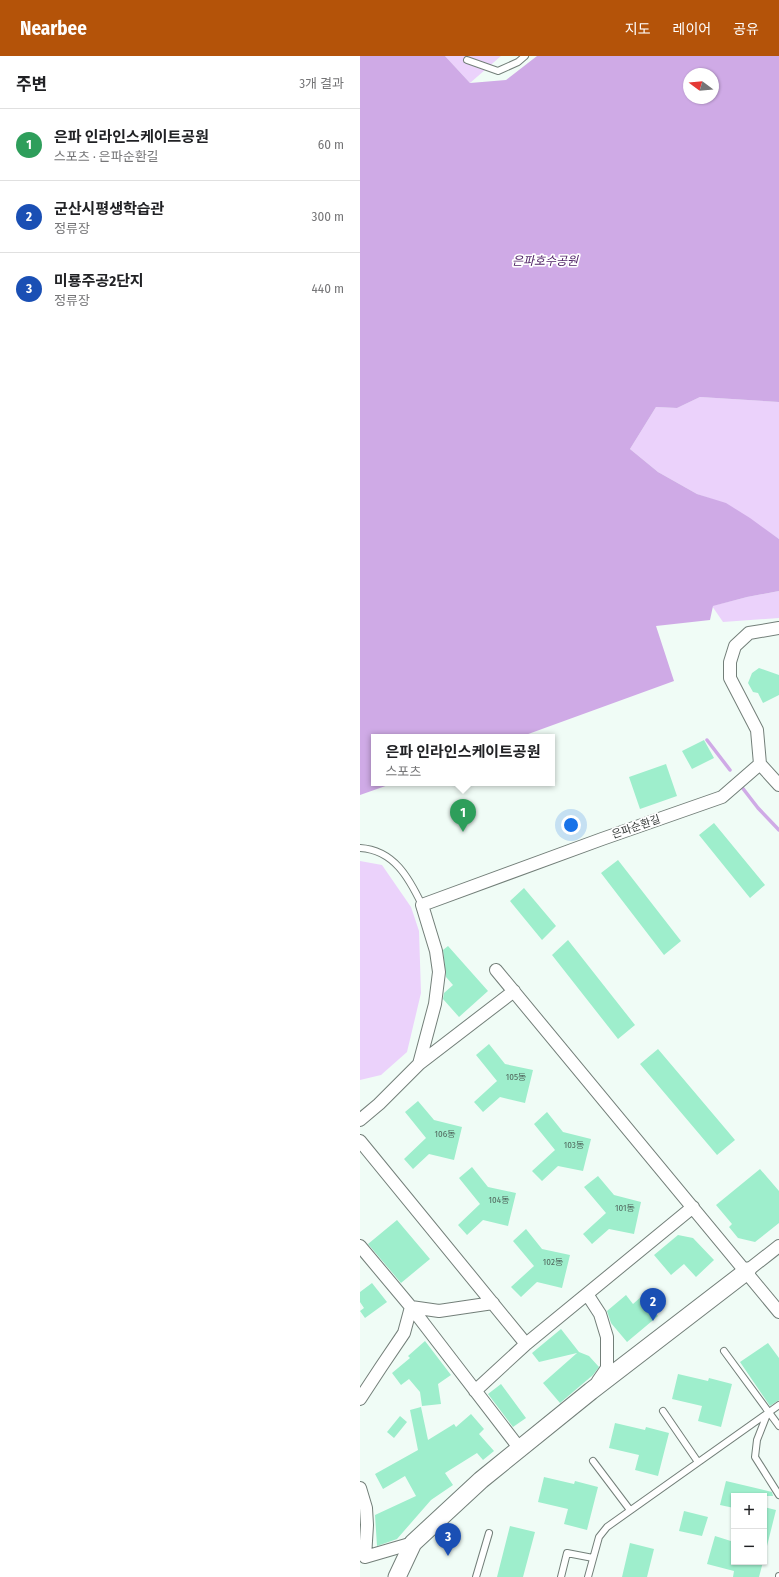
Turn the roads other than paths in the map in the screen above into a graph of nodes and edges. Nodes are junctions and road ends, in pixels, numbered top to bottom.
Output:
1 (525, 56) edge
2 (467, 60) dead end
3 (779, 628) edge
4 (760, 764) junction
5 (779, 785) edge
6 (360, 848) edge
7 (422, 905) junction
8 (496, 970) dead end
9 (514, 991) junction
10 (418, 1064) junction
11 (360, 1120) edge
12 (360, 1141) edge
13 (693, 1207) junction
14 (360, 1246) edge
15 (779, 1246) edge
16 (747, 1271) junction
17 (587, 1294) junction
18 (493, 1302) junction
19 (411, 1307) junction
20 (779, 1312) edge
21 (526, 1344) junction
22 (724, 1351) dead end
23 (475, 1390) junction
24 (591, 1391) junction
25 (360, 1399) edge
26 (779, 1405) edge
27 (663, 1411) dead end
28 (768, 1412) junction
29 (779, 1426) edge
30 (520, 1449) junction
31 (593, 1461) dead end
32 (698, 1462) junction
33 (360, 1488) edge
34 (779, 1495) edge
35 (630, 1510) junction
36 (489, 1533) dead end
37 (413, 1543) junction
38 (362, 1558) edge
39 (593, 1558) junction
40 (397, 1577) edge
41 (476, 1577) edge
42 (561, 1577) edge
43 (588, 1577) edge

1 - 2 lane
3 - 4 street
4 - 5 street
4 - 7 street, 은파순환길
6 - 7 lane
7 - 10 street
8 - 9 street
9 - 10 street
9 - 13 street
10 - 11 street
12 - 18 street
13 - 16 street
13 - 17 street
14 - 19 street
15 - 16 street
16 - 20 street
16 - 24 street
17 - 21 street
17 - 24 street
18 - 19 street
18 - 21 street
19 - 23 street
19 - 25 street
21 - 23 street
22 - 28 lane
23 - 30 street
24 - 30 street
26 - 28 lane
27 - 32 lane
28 - 29 lane
28 - 32 lane
28 - 34 lane
30 - 37 street
31 - 35 lane
32 - 35 lane
33 - 38 street
35 - 39 lane
36 - 41 lane
37 - 38 street
37 - 40 street
39 - 42 lane
39 - 43 lane

